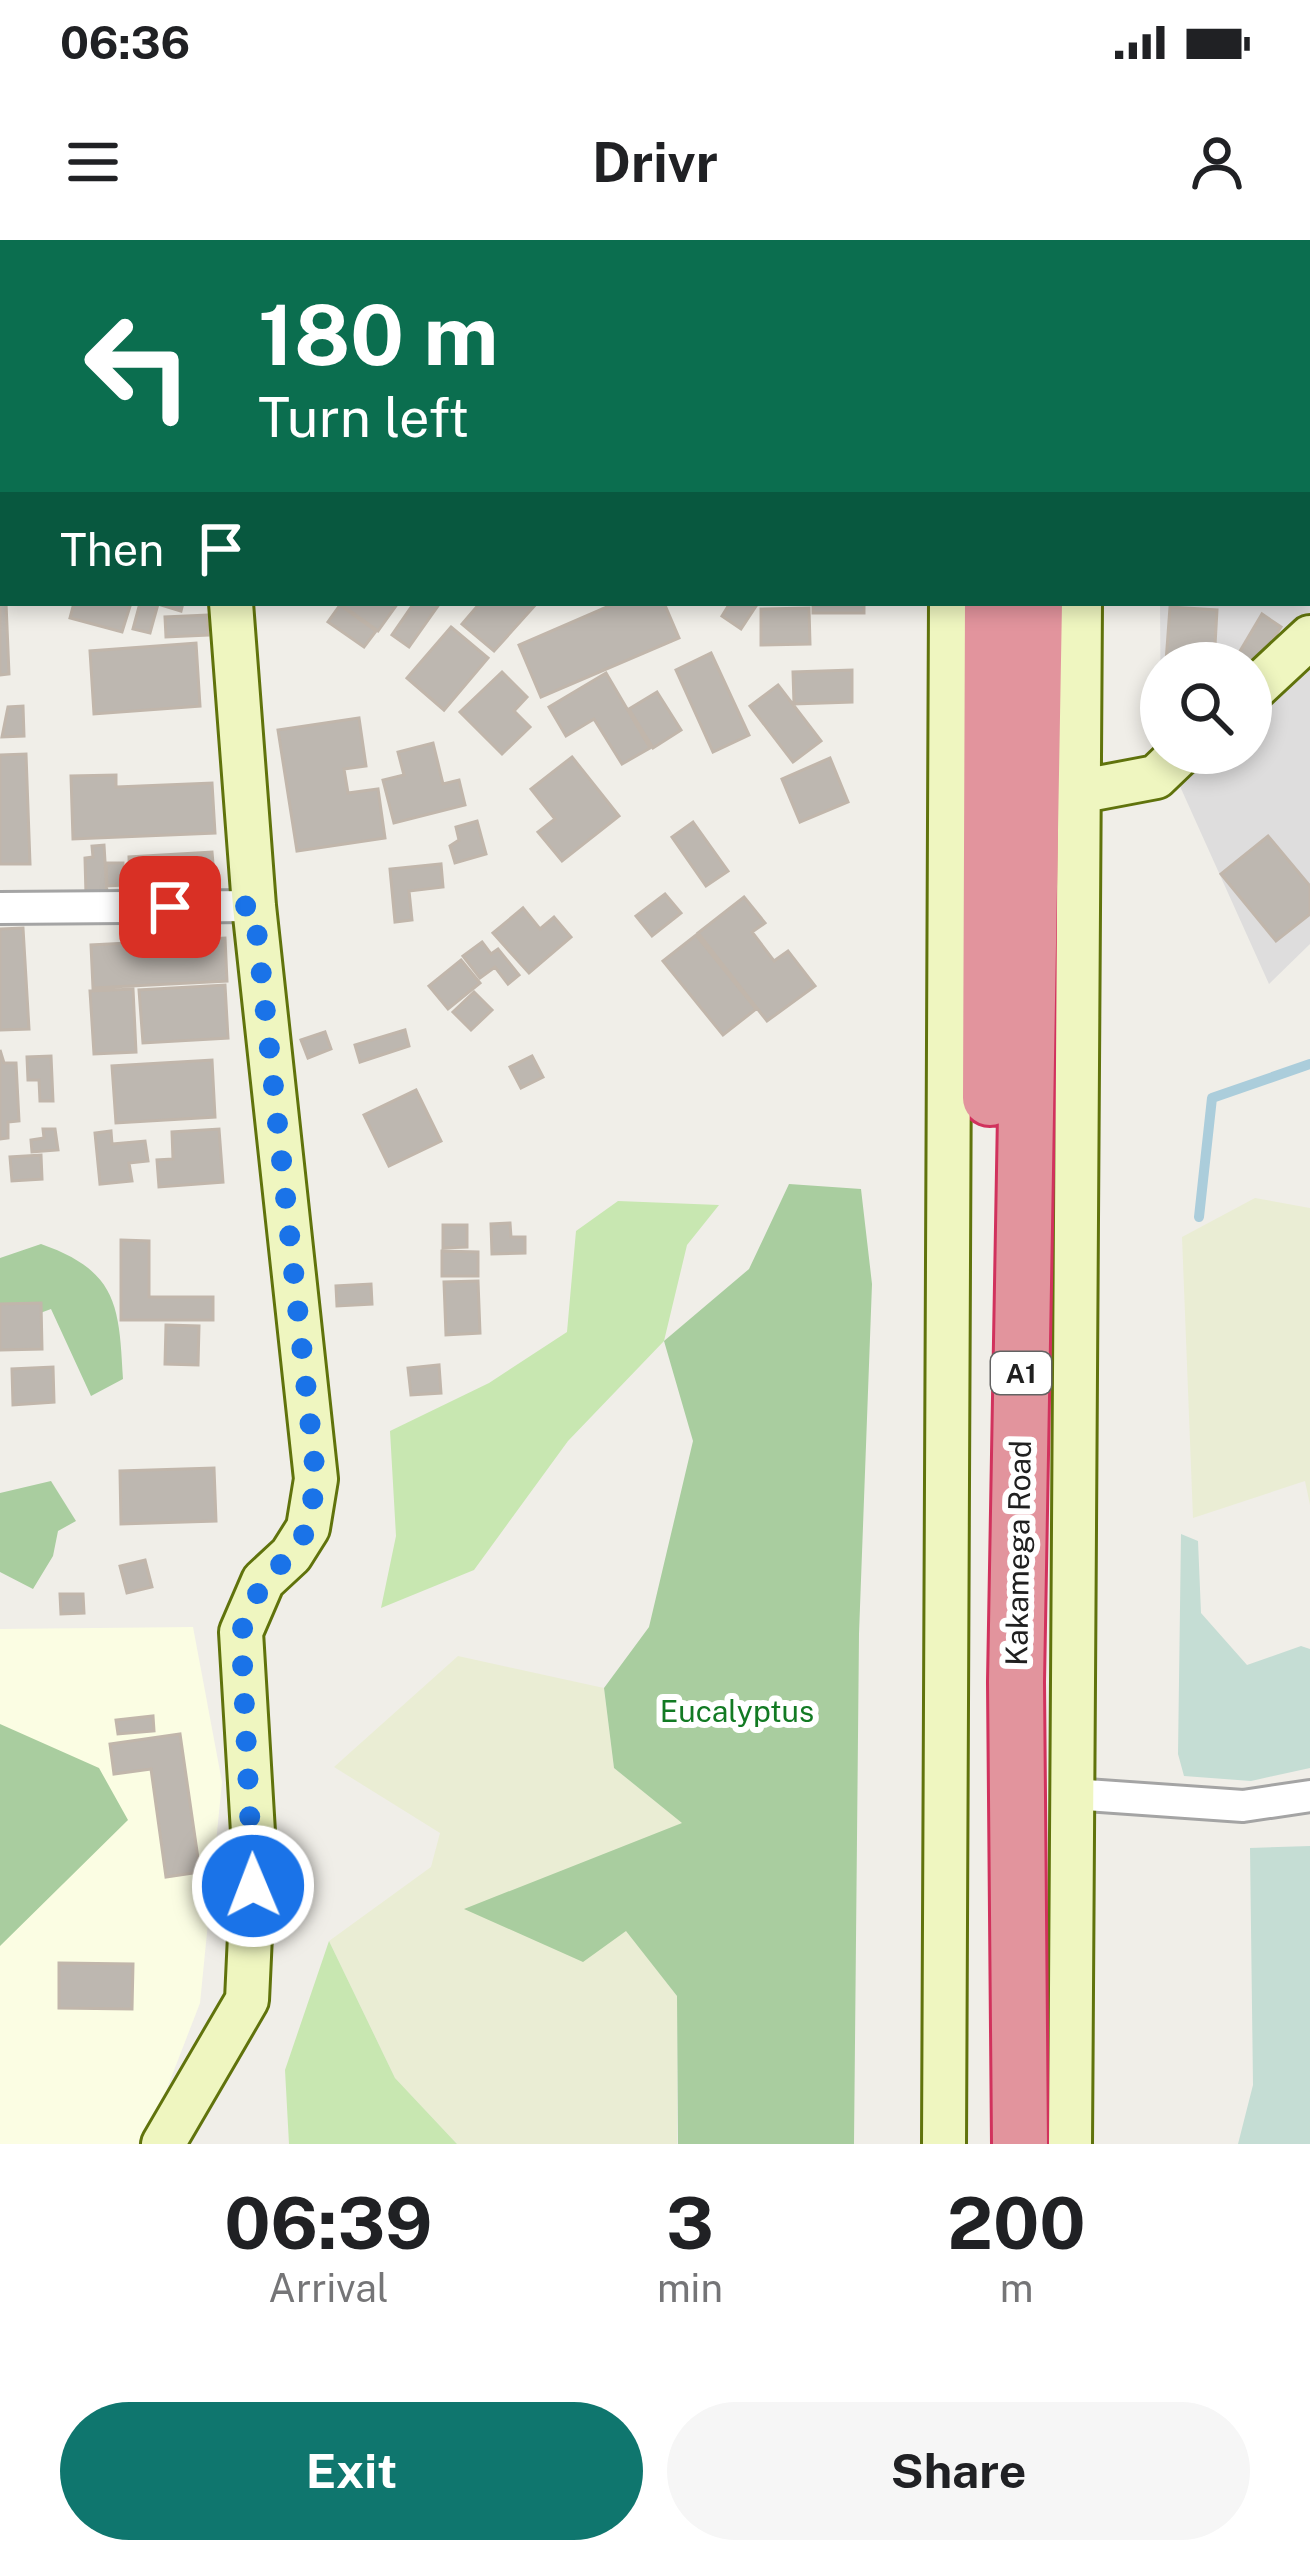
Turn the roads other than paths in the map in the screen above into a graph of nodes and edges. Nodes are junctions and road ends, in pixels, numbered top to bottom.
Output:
1 (230, 606) edge
2 (951, 606) edge
3 (992, 606) edge
4 (1035, 606) edge
5 (1080, 606) edge
6 (1310, 638) edge
7 (1272, 673) edge
8 (1159, 774) edge
9 (1077, 792) junction
10 (254, 906) junction
11 (0, 908) edge
12 (1072, 1794) junction
13 (1310, 1796) edge
14 (163, 2144) edge
15 (944, 2144) edge
16 (988, 2144) edge
17 (1020, 2144) edge
18 (1070, 2144) edge

1 - 10 street
2 - 15 street
3 - 16 highway, Kakamega Road / A1
4 - 17 highway, Kakamega Road / A1
5 - 9 street
6 - 7 street
8 - 9 street
9 - 12 street
10 - 11 street
10 - 14 street
12 - 13 street
12 - 18 street

